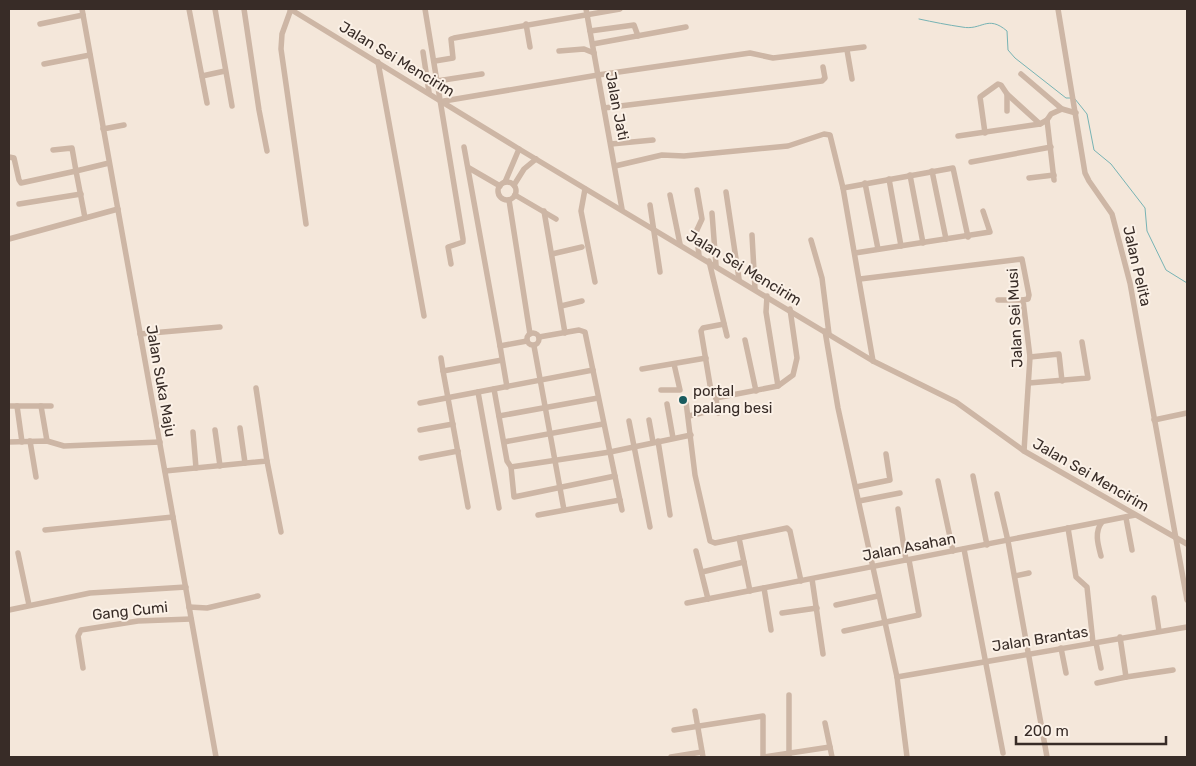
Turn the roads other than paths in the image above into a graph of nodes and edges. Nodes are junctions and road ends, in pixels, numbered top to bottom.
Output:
1 (189, 9) edge
2 (215, 9) edge
3 (244, 9) edge
4 (290, 9) edge
5 (425, 9) edge
6 (620, 9) edge
7 (1058, 9) edge
8 (586, 11) edge
9 (82, 12) edge
10 (40, 24) dead end
11 (526, 24) junction
12 (686, 27) dead end
13 (590, 32) junction
14 (638, 36) junction
15 (592, 44) junction
16 (530, 47) dead end
17 (864, 47) dead end
18 (847, 50) junction
19 (424, 52) dead end
20 (559, 52) dead end
21 (594, 53) junction
22 (90, 55) junction
23 (434, 61) junction
24 (378, 62) junction
25 (44, 64) dead end
26 (823, 67) dead end
27 (225, 71) junction
28 (482, 74) dead end
29 (1021, 74) dead end
30 (598, 75) junction
31 (202, 76) junction
32 (852, 79) dead end
33 (437, 81) junction
34 (429, 92) junction
35 (1007, 94) junction
36 (442, 100) junction
37 (207, 103) dead end
38 (232, 106) dead end
39 (604, 108) junction
40 (1062, 109) junction
41 (1006, 110) dead end
42 (1076, 113) junction
43 (1048, 120) junction
44 (1040, 124) junction
45 (124, 125) dead end
46 (103, 129) junction
47 (985, 132) junction
48 (958, 136) dead end
49 (652, 140) dead end
50 (611, 144) junction
51 (464, 147) dead end
52 (1051, 147) junction
53 (519, 149) junction
54 (54, 150) dead end
55 (268, 152) dead end
56 (9, 157) edge
57 (536, 159) junction
58 (971, 162) dead end
59 (514, 163) junction
60 (109, 164) junction
61 (615, 166) junction
62 (469, 168) junction
63 (524, 169) junction
64 (932, 170) junction
65 (76, 171) junction
66 (910, 175) junction
67 (1029, 178) dead end
68 (889, 179) junction
69 (865, 183) junction
70 (502, 184) junction
71 (514, 185) junction
72 (585, 188) junction
73 (843, 188) junction
74 (697, 190) dead end
75 (726, 192) dead end
76 (81, 194) junction
77 (515, 194) junction
78 (670, 195) dead end
79 (509, 200) junction
80 (18, 204) dead end
81 (650, 205) dead end
82 (118, 208) junction
83 (622, 209) junction
84 (544, 211) junction
85 (983, 211) dead end
86 (712, 213) dead end
87 (85, 218) junction
88 (556, 219) dead end
89 (306, 224) dead end
90 (655, 228) junction
91 (9, 232) edge
92 (752, 235) dead end
93 (968, 237) junction
94 (9, 239) edge
95 (811, 240) dead end
96 (946, 240) junction
97 (923, 243) junction
98 (680, 244) junction
99 (901, 246) junction
100 (582, 247) dead end
101 (878, 249) junction
102 (855, 253) junction
103 (552, 254) junction
104 (699, 255) junction
105 (708, 261) junction
106 (451, 264) dead end
107 (716, 265) junction
108 (660, 272) dead end
109 (739, 279) junction
110 (860, 279) junction
111 (595, 282) dead end
112 (756, 289) junction
113 (768, 296) junction
114 (998, 300) dead end
115 (1023, 300) junction
116 (582, 301) dead end
117 (561, 306) junction
118 (790, 310) junction
119 (424, 316) dead end
120 (724, 324) junction
121 (220, 328) dead end
122 (827, 332) junction
123 (565, 333) junction
124 (140, 334) junction
125 (530, 334) junction
126 (727, 336) dead end
127 (539, 337) junction
128 (745, 340) dead end
129 (527, 341) junction
130 (1082, 342) dead end
131 (500, 346) junction
132 (534, 346) junction
133 (1030, 357) junction
134 (441, 358) dead end
135 (706, 358) junction
136 (502, 360) junction
137 (873, 360) junction
138 (674, 364) junction
139 (642, 369) dead end
140 (593, 370) junction
141 (443, 371) junction
142 (540, 380) junction
143 (1062, 381) junction
144 (1029, 383) junction
145 (778, 386) junction
146 (506, 387) junction
147 (256, 388) dead end
148 (494, 389) junction
149 (661, 390) dead end
150 (756, 391) junction
151 (478, 392) junction
152 (448, 398) junction
153 (598, 398) junction
154 (716, 398) junction
155 (686, 402) dead end
156 (420, 403) dead end
157 (667, 404) dead end
158 (9, 406) edge
159 (17, 406) junction
160 (41, 406) junction
161 (51, 406) dead end
162 (546, 408) junction
163 (705, 412) dead end
164 (718, 413) dead end
165 (1187, 413) edge
166 (499, 416) junction
167 (689, 416) junction
168 (649, 420) dead end
169 (1154, 420) junction
170 (629, 421) dead end
171 (453, 424) junction
172 (603, 424) junction
173 (240, 428) dead end
174 (215, 430) dead end
175 (420, 430) dead end
176 (193, 432) dead end
177 (550, 434) junction
178 (691, 435) junction
179 (673, 438) junction
180 (30, 441) junction
181 (47, 441) junction
182 (655, 441) junction
183 (9, 442) edge
184 (22, 442) junction
185 (160, 442) junction
186 (504, 442) junction
187 (634, 446) junction
188 (458, 451) junction
189 (1024, 451) junction
190 (610, 452) junction
191 (886, 454) dead end
192 (421, 458) dead end
193 (267, 461) junction
194 (555, 461) junction
195 (244, 463) junction
196 (220, 466) junction
197 (511, 467) junction
198 (196, 468) junction
199 (165, 472) junction
200 (36, 476) dead end
201 (615, 476) junction
202 (973, 476) dead end
203 (938, 481) dead end
204 (856, 487) junction
205 (559, 488) junction
206 (900, 493) dead end
207 (997, 494) dead end
208 (620, 500) junction
209 (859, 501) junction
210 (468, 507) dead end
211 (499, 508) dead end
212 (898, 509) dead end
213 (564, 510) junction
214 (622, 510) dead end
215 (670, 514) dead end
216 (538, 515) dead end
217 (1135, 515) junction
218 (173, 517) junction
219 (1126, 518) junction
220 (1102, 522) junction
221 (650, 527) dead end
222 (1068, 528) junction
223 (45, 530) dead end
224 (280, 532) dead end
225 (1175, 537) junction
226 (739, 538) junction
227 (1008, 541) junction
228 (1187, 544) edge
229 (987, 545) junction
230 (964, 549) junction
231 (1132, 550) dead end
232 (696, 551) dead end
233 (953, 551) junction
234 (18, 552) dead end
235 (1101, 556) dead end
236 (907, 560) junction
237 (744, 562) junction
238 (872, 567) junction
239 (702, 572) junction
240 (1029, 573) dead end
241 (1015, 576) junction
242 (812, 579) junction
243 (801, 581) junction
244 (186, 587) junction
245 (764, 588) junction
246 (750, 591) junction
247 (258, 596) dead end
248 (878, 596) junction
249 (1154, 598) dead end
250 (708, 599) junction
251 (1187, 600) edge
252 (687, 603) dead end
253 (836, 605) dead end
254 (29, 606) junction
255 (190, 607) junction
256 (817, 608) junction
257 (9, 610) edge
258 (782, 613) dead end
259 (192, 619) junction
260 (884, 622) junction
261 (1187, 627) edge
262 (772, 630) dead end
263 (844, 631) dead end
264 (1159, 631) junction
265 (1120, 637) junction
266 (1095, 643) junction
267 (1061, 648) junction
268 (824, 654) dead end
269 (1029, 654) junction
270 (986, 661) junction
271 (82, 668) dead end
272 (1101, 668) dead end
273 (1173, 670) dead end
274 (1066, 672) dead end
275 (897, 677) junction
276 (1126, 677) junction
277 (1097, 683) dead end
278 (789, 695) dead end
279 (695, 711) dead end
280 (825, 723) dead end
281 (698, 727) junction
282 (674, 730) dead end
283 (830, 746) junction
284 (1003, 753) dead end
285 (703, 755) edge
286 (788, 755) edge
287 (216, 757) edge
288 (671, 757) edge
289 (763, 757) edge
290 (832, 757) edge
291 (908, 757) edge
292 (1047, 757) edge

1 - 31 street
2 - 27 street
3 - 55 street
4 - 24 street, Jalan Sei Mencirim
4 - 89 street
5 - 23 street
6 - 8 street
7 - 42 street, Jalan Pelita
8 - 11 street
8 - 13 street, Jalan Jati
9 - 10 street
9 - 22 street, Jalan Suka Maju
11 - 16 street
11 - 23 street
12 - 14 street
13 - 14 street
13 - 15 street, Jalan Jati
14 - 15 street
15 - 21 street, Jalan Jati
17 - 18 street
18 - 30 street
18 - 32 street
19 - 34 street
20 - 21 street
21 - 30 street, Jalan Jati
22 - 25 street
22 - 46 street, Jalan Suka Maju
23 - 33 street
24 - 34 street, Jalan Sei Mencirim
24 - 119 street
26 - 39 street
27 - 31 street
27 - 38 street
28 - 33 street
29 - 40 street
30 - 36 street
30 - 39 street, Jalan Jati
31 - 37 street
33 - 36 street
34 - 36 street, Jalan Sei Mencirim
35 - 41 street
35 - 44 street
35 - 47 street
36 - 53 street, Jalan Sei Mencirim
36 - 106 street
39 - 50 street, Jalan Jati
40 - 42 street
40 - 43 street
42 - 169 street, Jalan Pelita
43 - 44 street
43 - 52 street
44 - 47 street
45 - 46 street
46 - 60 street, Jalan Suka Maju
47 - 48 street
49 - 50 street
50 - 61 street, Jalan Jati
51 - 62 street
52 - 58 street
52 - 67 street
53 - 57 street, Jalan Sei Mencirim
53 - 59 street
54 - 65 street
56 - 65 street
57 - 63 street
57 - 72 street, Jalan Sei Mencirim
59 - 63 street
59 - 70 street
60 - 65 street
60 - 82 street, Jalan Suka Maju
61 - 73 street
61 - 83 street, Jalan Jati
62 - 70 street
62 - 131 street
63 - 71 street
64 - 66 street
64 - 93 street
64 - 96 street
65 - 76 street
66 - 68 street
66 - 97 street
68 - 69 street
68 - 99 street
69 - 73 street
69 - 101 street
70 - 71 street
70 - 79 street
71 - 77 street
72 - 83 street, Jalan Sei Mencirim
72 - 111 street
73 - 102 street
74 - 104 street
75 - 109 street
76 - 80 street
76 - 87 street
77 - 79 street
77 - 84 street
78 - 98 street
79 - 125 street
81 - 90 street
82 - 87 street
82 - 124 street, Jalan Suka Maju
83 - 90 street, Jalan Sei Mencirim
84 - 88 street
84 - 103 street
85 - 93 street
86 - 107 street
87 - 94 street
90 - 98 street, Jalan Sei Mencirim
90 - 108 street
91 - 94 street
92 - 112 street
93 - 96 street
95 - 122 street
96 - 97 street
97 - 99 street
98 - 104 street, Jalan Sei Mencirim
99 - 101 street
100 - 103 street
101 - 102 street
102 - 110 street
103 - 117 street
104 - 105 street, Jalan Sei Mencirim
105 - 107 street, Jalan Sei Mencirim
105 - 120 street
107 - 109 street, Jalan Sei Mencirim
109 - 112 street, Jalan Sei Mencirim
110 - 115 street, Jalan Sei Musi
110 - 137 street
112 - 113 street, Jalan Sei Mencirim
113 - 118 street, Jalan Sei Mencirim
113 - 145 street
114 - 115 street
115 - 133 street, Jalan Sei Musi
116 - 117 street
117 - 123 street
118 - 122 street, Jalan Sei Mencirim
118 - 145 street
120 - 126 street
120 - 135 street
121 - 124 street
122 - 137 street, Jalan Sei Mencirim
122 - 204 street
123 - 127 street
123 - 140 street
124 - 185 street, Jalan Suka Maju
125 - 127 street
125 - 129 street
127 - 132 street
128 - 150 street
129 - 131 street
129 - 132 street
130 - 143 street
131 - 136 street
132 - 142 street
133 - 143 street
133 - 144 street, Jalan Sei Musi
134 - 141 street
135 - 138 street
135 - 154 street
136 - 141 street
136 - 146 street
137 - 189 street, Jalan Sei Mencirim
138 - 139 street
138 - 149 street
140 - 142 street
140 - 153 street
141 - 152 street
142 - 146 street
142 - 162 street
143 - 144 street
144 - 189 street, Jalan Sei Musi
145 - 150 street
146 - 148 street
147 - 193 street
148 - 151 street
148 - 166 street
150 - 154 street
151 - 152 street
151 - 211 street
152 - 156 street
152 - 171 street
153 - 162 street
153 - 172 street
154 - 164 street
155 - 167 street
157 - 179 street
158 - 159 street
159 - 160 street
159 - 184 street
160 - 161 street
160 - 181 street
162 - 166 street
162 - 177 street
163 - 167 street
165 - 169 street
166 - 186 street
167 - 178 street
168 - 182 street
169 - 225 street, Jalan Pelita
170 - 187 street
171 - 175 street
171 - 188 street
172 - 177 street
172 - 190 street
173 - 195 street
174 - 196 street
176 - 198 street
177 - 186 street
177 - 194 street
178 - 179 street
178 - 226 street
179 - 182 street
180 - 181 street
180 - 184 street
180 - 200 street
181 - 185 street
182 - 187 street
182 - 215 street
183 - 184 street
185 - 199 street, Jalan Suka Maju
186 - 197 street
187 - 190 street
187 - 221 street
188 - 192 street
188 - 210 street
189 - 217 street, Jalan Sei Mencirim
190 - 194 street
190 - 201 street
191 - 204 street
193 - 195 street
193 - 224 street
194 - 197 street
194 - 205 street
195 - 196 street
196 - 198 street
197 - 205 street
198 - 199 street
199 - 218 street, Jalan Suka Maju
201 - 205 street
201 - 208 street
202 - 229 street
203 - 233 street
204 - 209 street
205 - 213 street
206 - 209 street
207 - 227 street
208 - 213 street
208 - 214 street
209 - 238 street
212 - 236 street
213 - 216 street
217 - 219 street, Jalan Asahan
217 - 225 street, Jalan Sei Mencirim
218 - 223 street
218 - 244 street, Jalan Suka Maju
219 - 220 street, Jalan Asahan
219 - 231 street
220 - 222 street, Jalan Asahan
220 - 235 street
222 - 227 street, Jalan Asahan
222 - 266 street
225 - 228 street, Jalan Sei Mencirim
225 - 251 street, Jalan Pelita
226 - 237 street
226 - 243 street
227 - 229 street, Jalan Asahan
227 - 241 street
229 - 230 street, Jalan Asahan
230 - 233 street, Jalan Asahan
230 - 270 street
232 - 239 street
233 - 236 street, Jalan Asahan
234 - 254 street
236 - 238 street, Jalan Asahan
236 - 260 street
237 - 239 street
237 - 246 street
238 - 242 street, Jalan Asahan
238 - 248 street
239 - 250 street
240 - 241 street
241 - 269 street
242 - 243 street, Jalan Asahan
242 - 256 street
243 - 245 street, Jalan Asahan
244 - 254 street
244 - 255 street, Jalan Suka Maju
245 - 246 street, Jalan Asahan
245 - 262 street
246 - 250 street, Jalan Asahan
247 - 255 street
248 - 253 street
248 - 260 street
249 - 264 street
250 - 252 street, Jalan Asahan
254 - 257 street
255 - 259 street, Jalan Suka Maju
256 - 258 street
256 - 268 street
259 - 271 street, Gang Cumi
259 - 287 street, Jalan Suka Maju
260 - 263 street
260 - 275 street
261 - 264 street, Jalan Brantas
264 - 265 street, Jalan Brantas
265 - 266 street, Jalan Brantas
265 - 276 street
266 - 267 street, Jalan Brantas
266 - 272 street
267 - 269 street, Jalan Brantas
267 - 274 street
269 - 270 street, Jalan Brantas
269 - 292 street
270 - 275 street, Jalan Brantas
270 - 284 street
273 - 276 street
275 - 291 street
276 - 277 street
278 - 286 street
279 - 281 street
280 - 283 street
281 - 282 street
281 - 285 street
281 - 289 street
283 - 286 street
283 - 290 street
285 - 288 street
286 - 289 street

